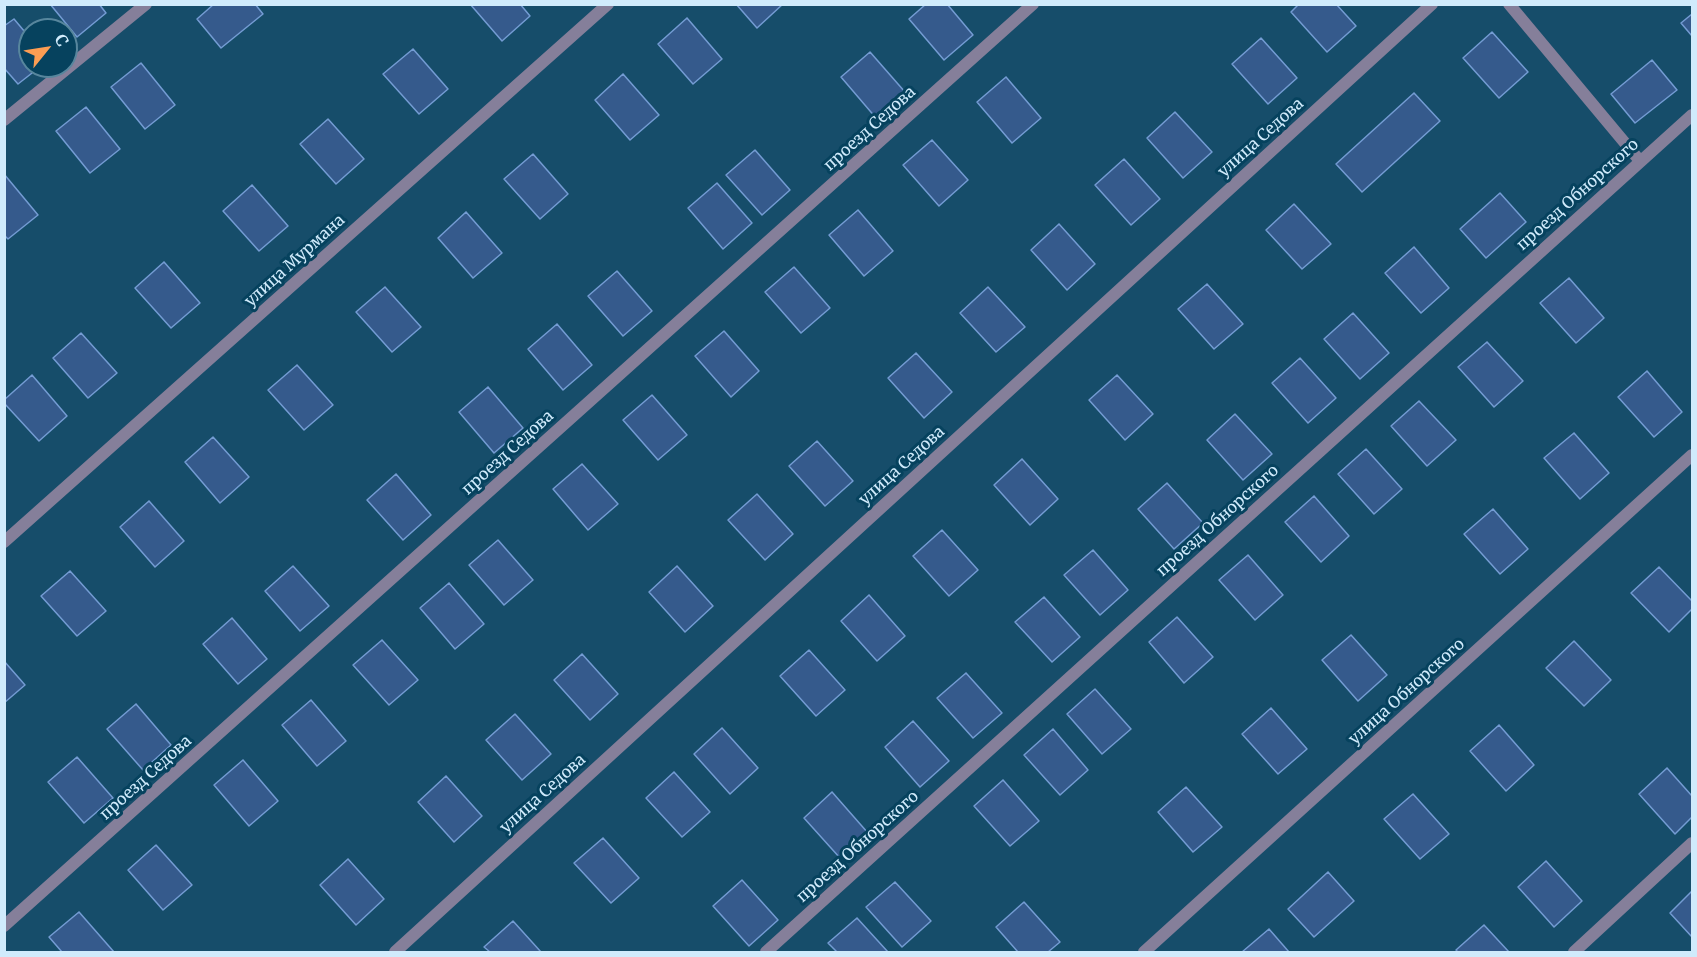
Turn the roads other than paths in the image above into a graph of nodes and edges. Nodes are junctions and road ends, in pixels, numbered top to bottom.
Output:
1 (146, 4) edge
2 (608, 4) edge
3 (1033, 4) edge
4 (1432, 4) edge
5 (1509, 4) edge
6 (1692, 115) edge
7 (4, 120) edge
8 (1640, 161) junction
9 (1692, 456) edge
10 (4, 542) edge
11 (1692, 843) edge
12 (4, 927) edge
13 (395, 952) edge
14 (766, 952) edge
15 (1144, 952) edge
16 (1574, 952) edge

1 - 7 street
2 - 10 street, улица Мурмана
3 - 12 street, проезд Седова
4 - 13 street, улица Седова
5 - 8 street
6 - 8 street, проезд Обнорского
8 - 14 street, проезд Обнорского
9 - 15 street, улица Обнорского
11 - 16 street

